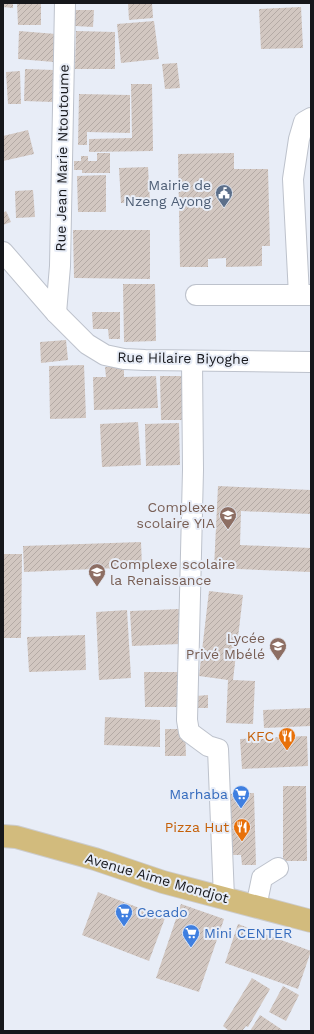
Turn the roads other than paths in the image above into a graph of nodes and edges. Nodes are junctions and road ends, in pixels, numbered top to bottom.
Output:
1 (65, 3) edge
2 (311, 118) edge
3 (3, 252) edge
4 (196, 295) dead end
5 (305, 295) edge
6 (56, 313) junction
7 (192, 361) junction
8 (311, 362) edge
9 (3, 836) edge
10 (278, 868) dead end
11 (224, 898) junction
12 (256, 907) junction
13 (311, 921) edge

1 - 6 street, Rue Jean Marie Ntoutoume
2 - 5 street
3 - 6 street, Rue Hilaire Biyoghe
4 - 5 street
6 - 7 street, Rue Hilaire Biyoghe
7 - 8 street, Rue Hilaire Biyoghe
7 - 11 street
9 - 11 main road, Avenue Aime Mondjot
10 - 12 street
11 - 12 main road, Avenue Aime Mondjot
12 - 13 main road, Avenue Aime Mondjot

